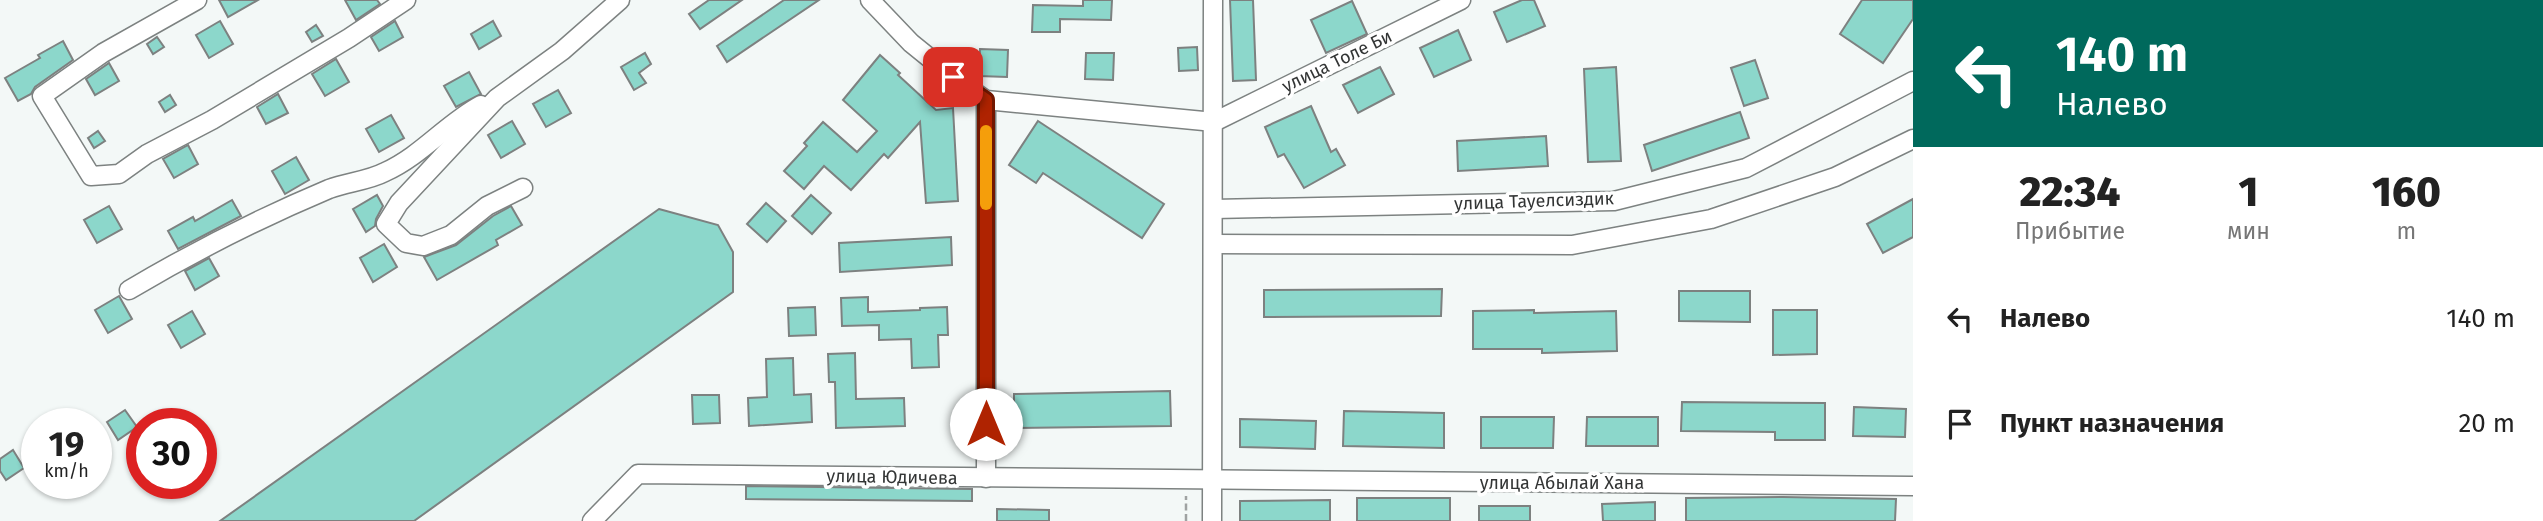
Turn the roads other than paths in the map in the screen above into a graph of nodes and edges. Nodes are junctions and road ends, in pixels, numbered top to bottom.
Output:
1 (197, 0) edge
2 (407, 0) edge
3 (620, 0) edge
4 (870, 0) edge
5 (1213, 0) edge
6 (1461, 0) edge
7 (1913, 81) edge
8 (497, 97) junction
9 (986, 100) junction
10 (1214, 122) junction
11 (1913, 138) edge
12 (523, 188) dead end
13 (1214, 209) junction
14 (1214, 244) junction
15 (129, 290) dead end
16 (986, 478) junction
17 (1212, 480) junction
18 (1913, 486) edge
19 (592, 521) edge
20 (1212, 521) edge

1 - 2 street
3 - 8 street
4 - 9 street
5 - 10 street
6 - 10 street, улица Толе Би
7 - 13 street, улица Тауелсиздик
8 - 12 street
8 - 15 street
9 - 10 street
9 - 16 street
10 - 13 street
11 - 14 street
13 - 14 street
14 - 17 street
16 - 17 street, улица Юдичева
16 - 19 street, улица Юдичева
17 - 18 street, улица Абылай Хана
17 - 20 street

